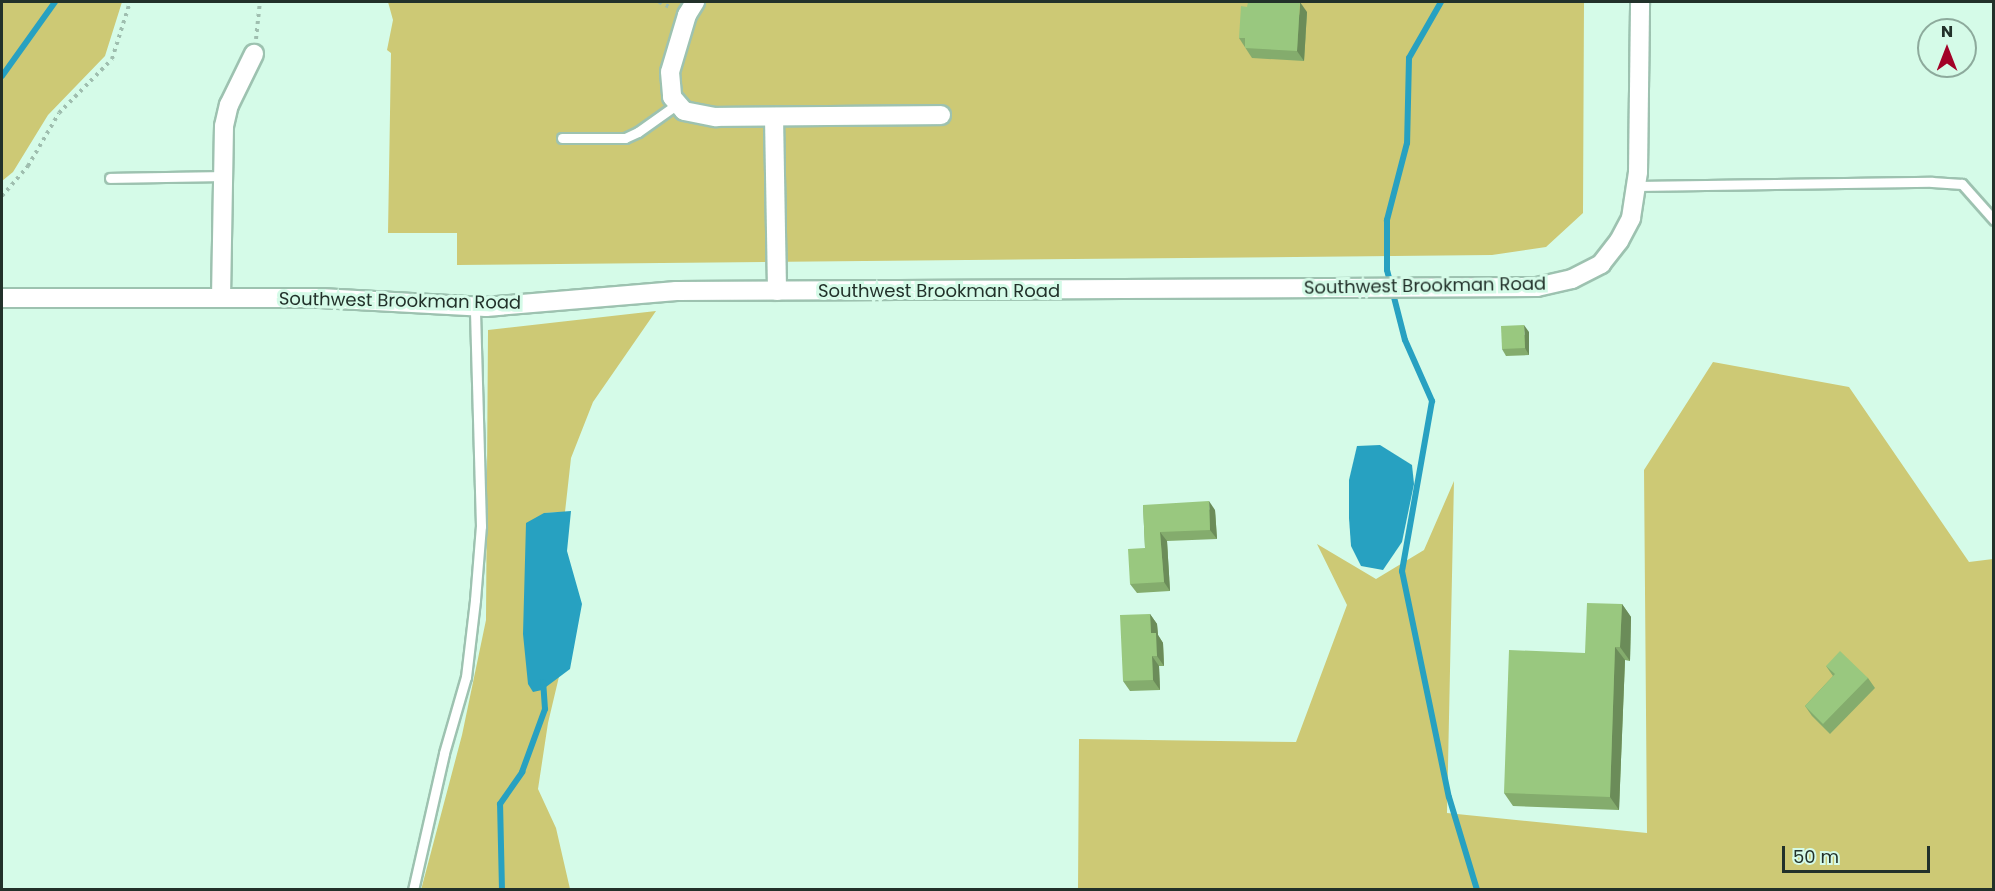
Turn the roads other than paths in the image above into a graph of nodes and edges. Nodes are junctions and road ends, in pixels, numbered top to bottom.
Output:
1 (695, 2) edge
2 (1640, 2) edge
3 (254, 54) road end
4 (676, 105) junction
5 (941, 115) dead end
6 (774, 117) junction
7 (562, 138) dead end
8 (221, 176) junction
9 (110, 178) dead end
10 (1636, 186) junction
11 (1994, 219) edge
12 (777, 291) junction
13 (2, 298) edge
14 (220, 298) junction
15 (475, 306) junction
16 (413, 890) edge

1 - 4 street
2 - 10 street, Southwest Brookman Road
3 - 8 street
4 - 6 street
4 - 7 lane
5 - 6 street
6 - 12 street
8 - 9 lane
8 - 14 street
10 - 11 lane
10 - 12 street, Southwest Brookman Road
12 - 15 street, Southwest Brookman Road
13 - 14 street, Southwest Brookman Road
14 - 15 street, Southwest Brookman Road
15 - 16 lane

